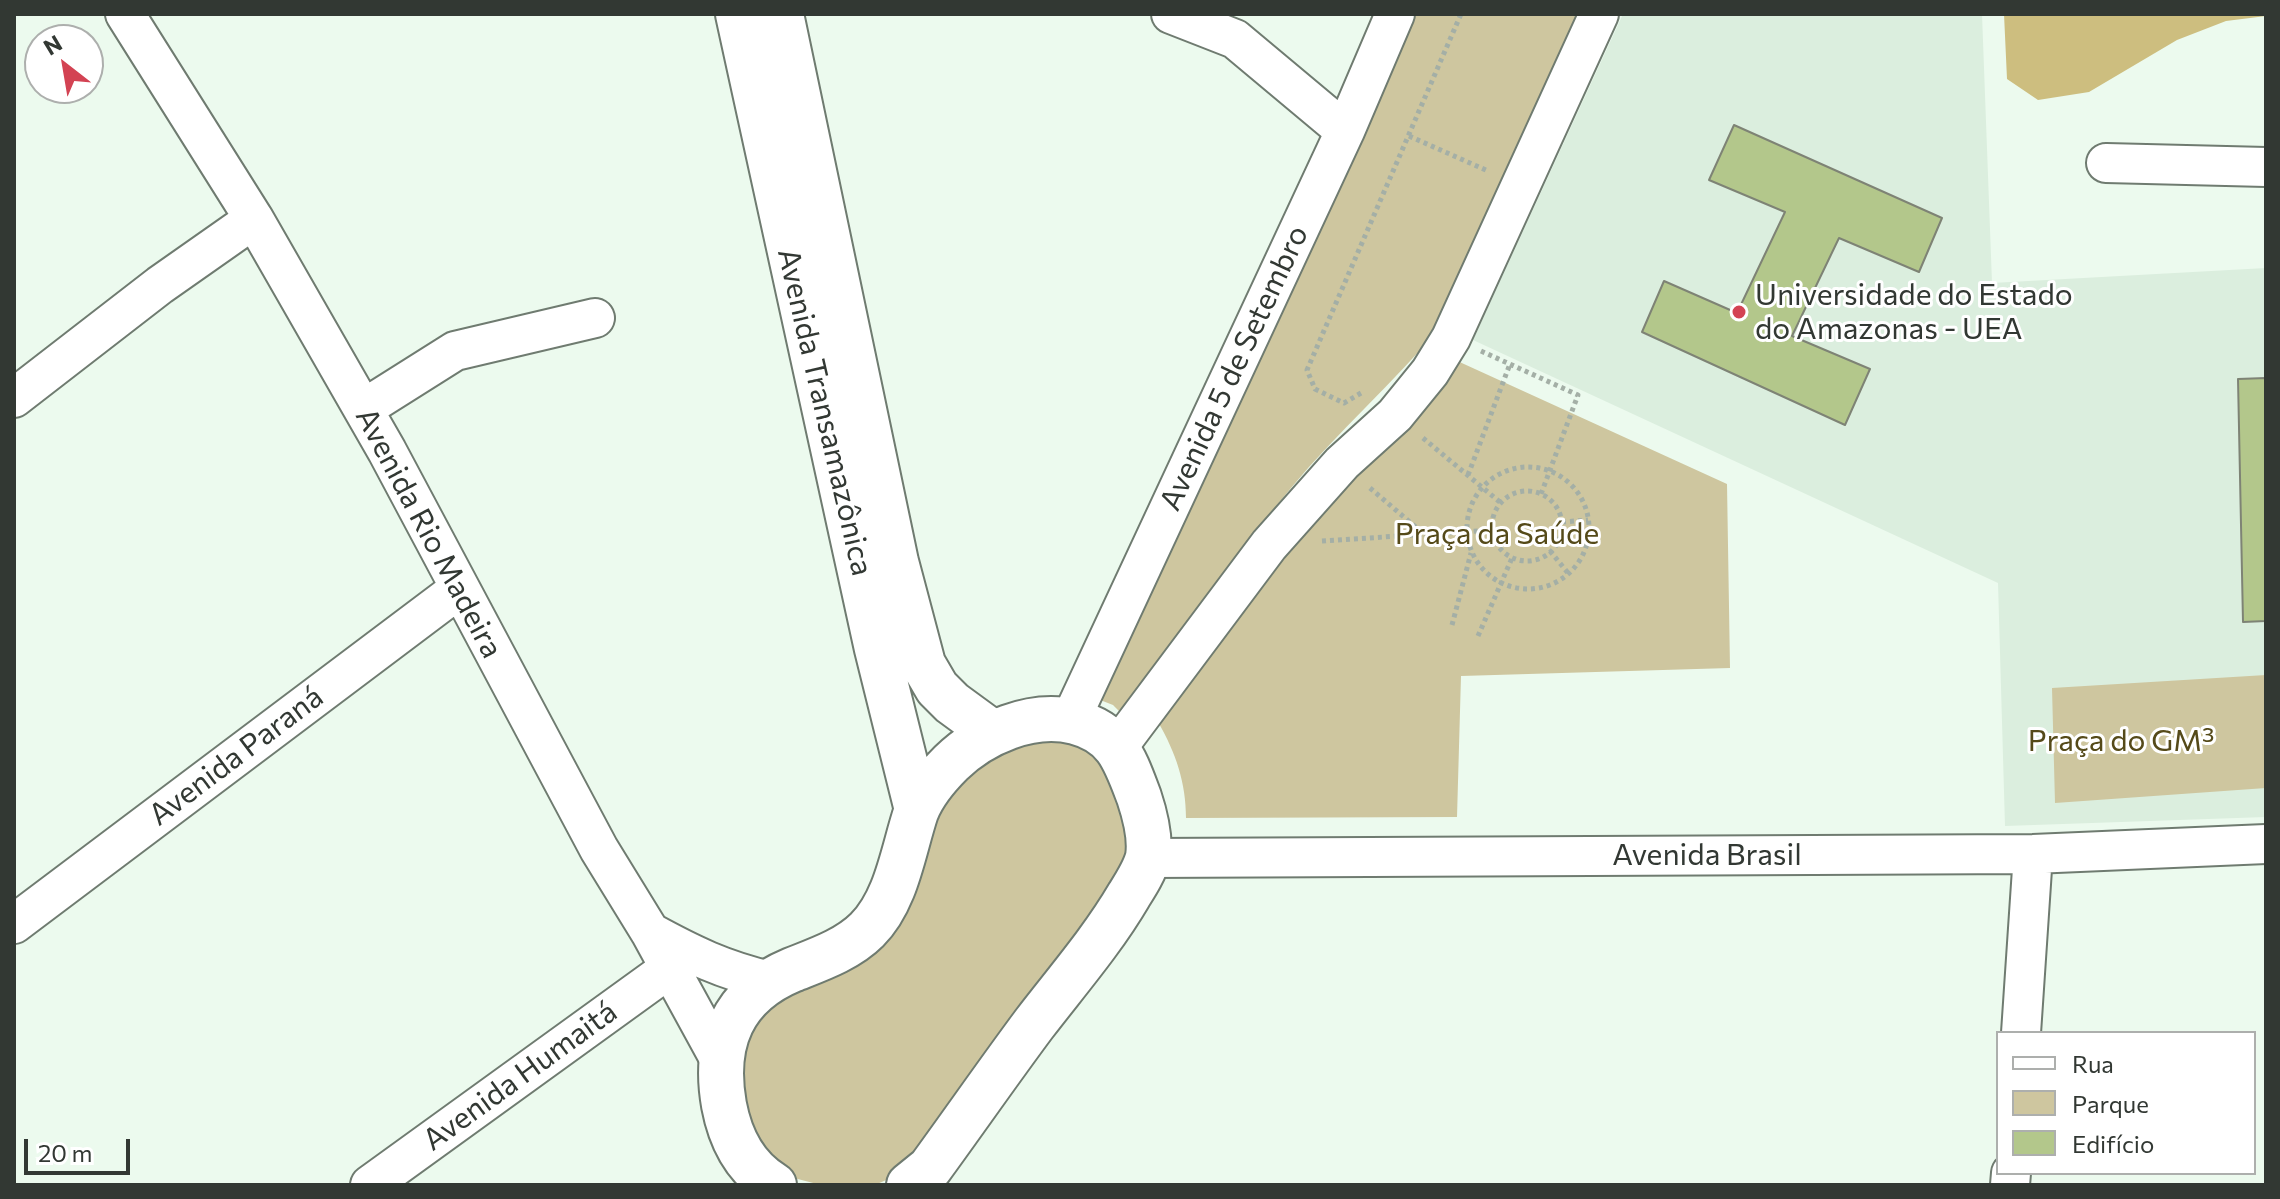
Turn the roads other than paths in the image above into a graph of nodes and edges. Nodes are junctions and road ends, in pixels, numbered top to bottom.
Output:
1 (125, 14) edge
2 (738, 14) edge
3 (781, 14) edge
4 (1171, 14) edge
5 (1395, 14) edge
6 (1599, 14) edge
7 (799, 89) junction
8 (756, 98) junction
9 (1345, 131) junction
10 (2106, 163) dead end
11 (2266, 167) edge
12 (254, 219) junction
13 (837, 276) junction
14 (795, 283) junction
15 (595, 318) dead end
16 (14, 398) edge
17 (363, 409) junction
18 (459, 589) junction
19 (1070, 721) junction
20 (993, 733) junction
21 (1117, 748) junction
22 (917, 810) junction
23 (2266, 844) edge
24 (2033, 854) junction
25 (1148, 858) junction
26 (14, 924) edge
27 (650, 932) junction
28 (670, 968) junction
29 (770, 981) junction
30 (2021, 1031) edge
31 (720, 1060) junction
32 (736, 1164) edge
33 (914, 1183) edge
34 (370, 1185) edge
35 (774, 1185) edge

1 - 12 street, Avenida Rio Madeira
2 - 8 highway, Avenida Transamazônica
3 - 7 highway, Avenida Transamazônica
4 - 9 street
5 - 9 street, Avenida 5 de Setembro
6 - 21 street
7 - 8 highway
7 - 13 highway, Avenida Transamazônica
8 - 14 highway, Avenida Transamazônica
9 - 19 street, Avenida 5 de Setembro
10 - 11 street
12 - 16 street
12 - 17 street, Avenida Rio Madeira
13 - 14 highway
13 - 20 highway, Avenida Transamazônica
14 - 22 highway, Avenida Transamazônica
15 - 17 street
17 - 18 street, Avenida Rio Madeira
18 - 26 street, Avenida Paraná
18 - 27 street, Avenida Rio Madeira
19 - 20 highway
19 - 21 highway
20 - 22 highway
21 - 25 highway
22 - 29 highway
23 - 24 street, Avenida Brasil
24 - 25 street, Avenida Brasil
24 - 30 street
25 - 33 highway
27 - 28 street, Avenida Rio Madeira
27 - 29 street
28 - 31 street, Avenida Rio Madeira
28 - 34 street, Avenida Humaitá
29 - 31 highway
31 - 32 highway
32 - 35 highway

